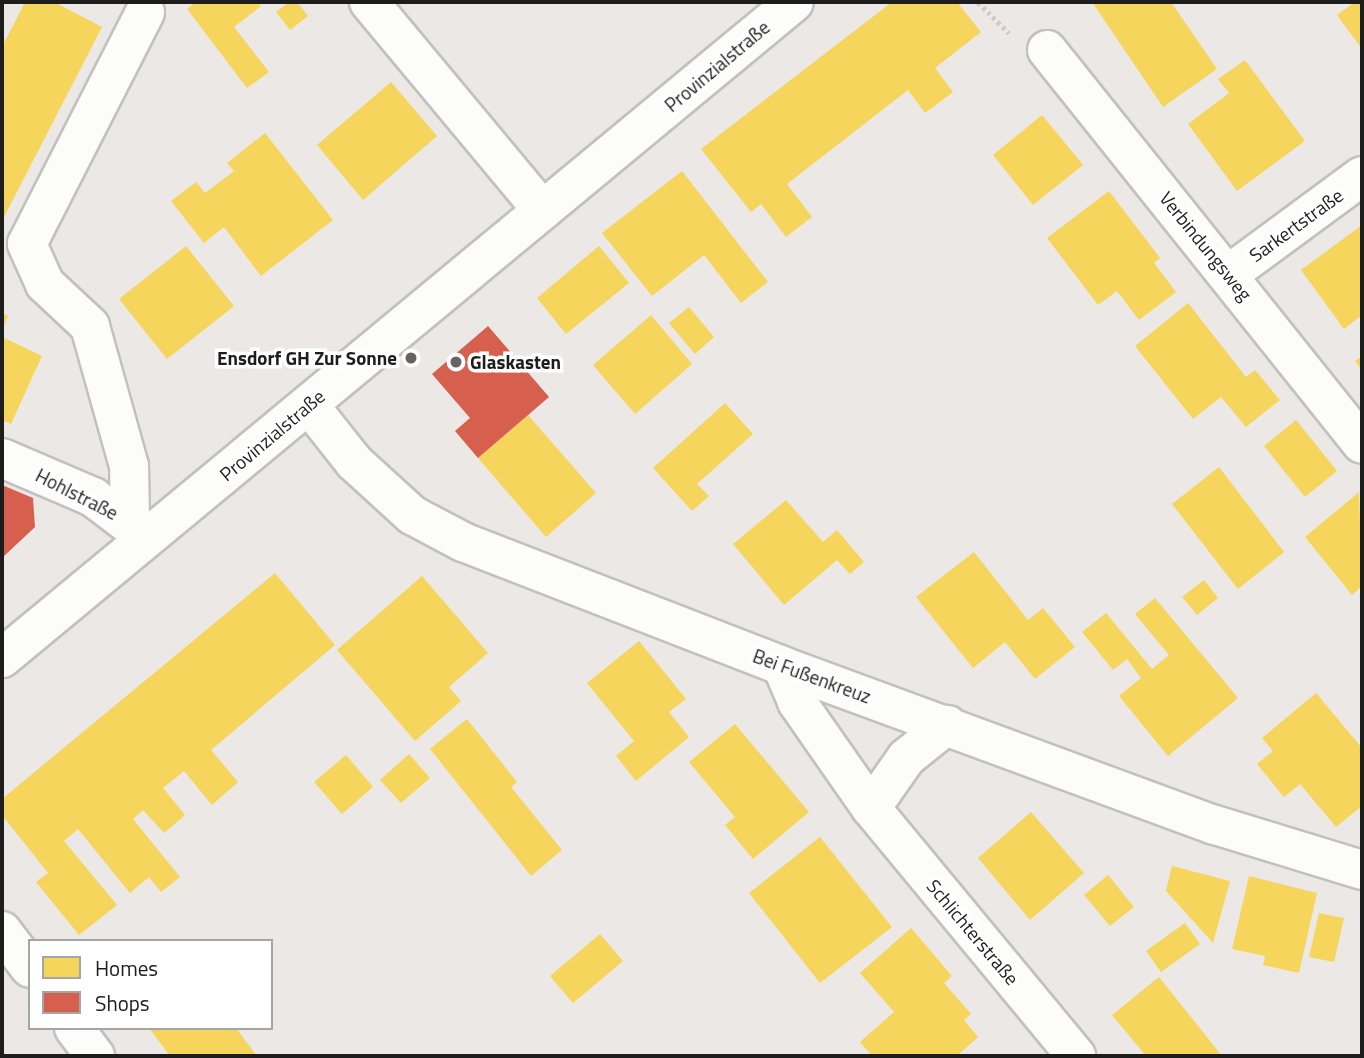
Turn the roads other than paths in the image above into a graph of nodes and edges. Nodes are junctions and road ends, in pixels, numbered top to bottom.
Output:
1 (369, 2) edge
2 (794, 2) edge
3 (145, 12) dead end
4 (1047, 50) dead end
5 (1362, 176) edge
6 (542, 210) junction
7 (1229, 274) junction
8 (309, 405) junction
9 (1362, 444) edge
10 (2, 458) edge
11 (138, 530) junction
12 (2, 658) edge
13 (782, 666) junction
14 (947, 725) junction
15 (871, 808) junction
16 (1362, 870) edge
17 (2, 931) edge
18 (28, 965) edge
19 (76, 1030) edge
20 (95, 1056) edge
21 (1076, 1056) edge

1 - 6 street
2 - 6 street, Provinzialstraße
3 - 11 street
4 - 7 street, Verbindungsweg
5 - 7 street, Sarkertstraße
6 - 8 street, Provinzialstraße
7 - 9 street, Verbindungsweg
8 - 11 street, Provinzialstraße
8 - 13 street, Bei Fußenkreuz
10 - 11 street, Hohlstraße
11 - 12 street, Provinzialstraße
13 - 14 street, Bei Fußenkreuz
13 - 15 street, Schlichterstraße
14 - 15 street
14 - 16 street, Bei Fußenkreuz
15 - 21 street, Schlichterstraße
17 - 18 street
19 - 20 street

